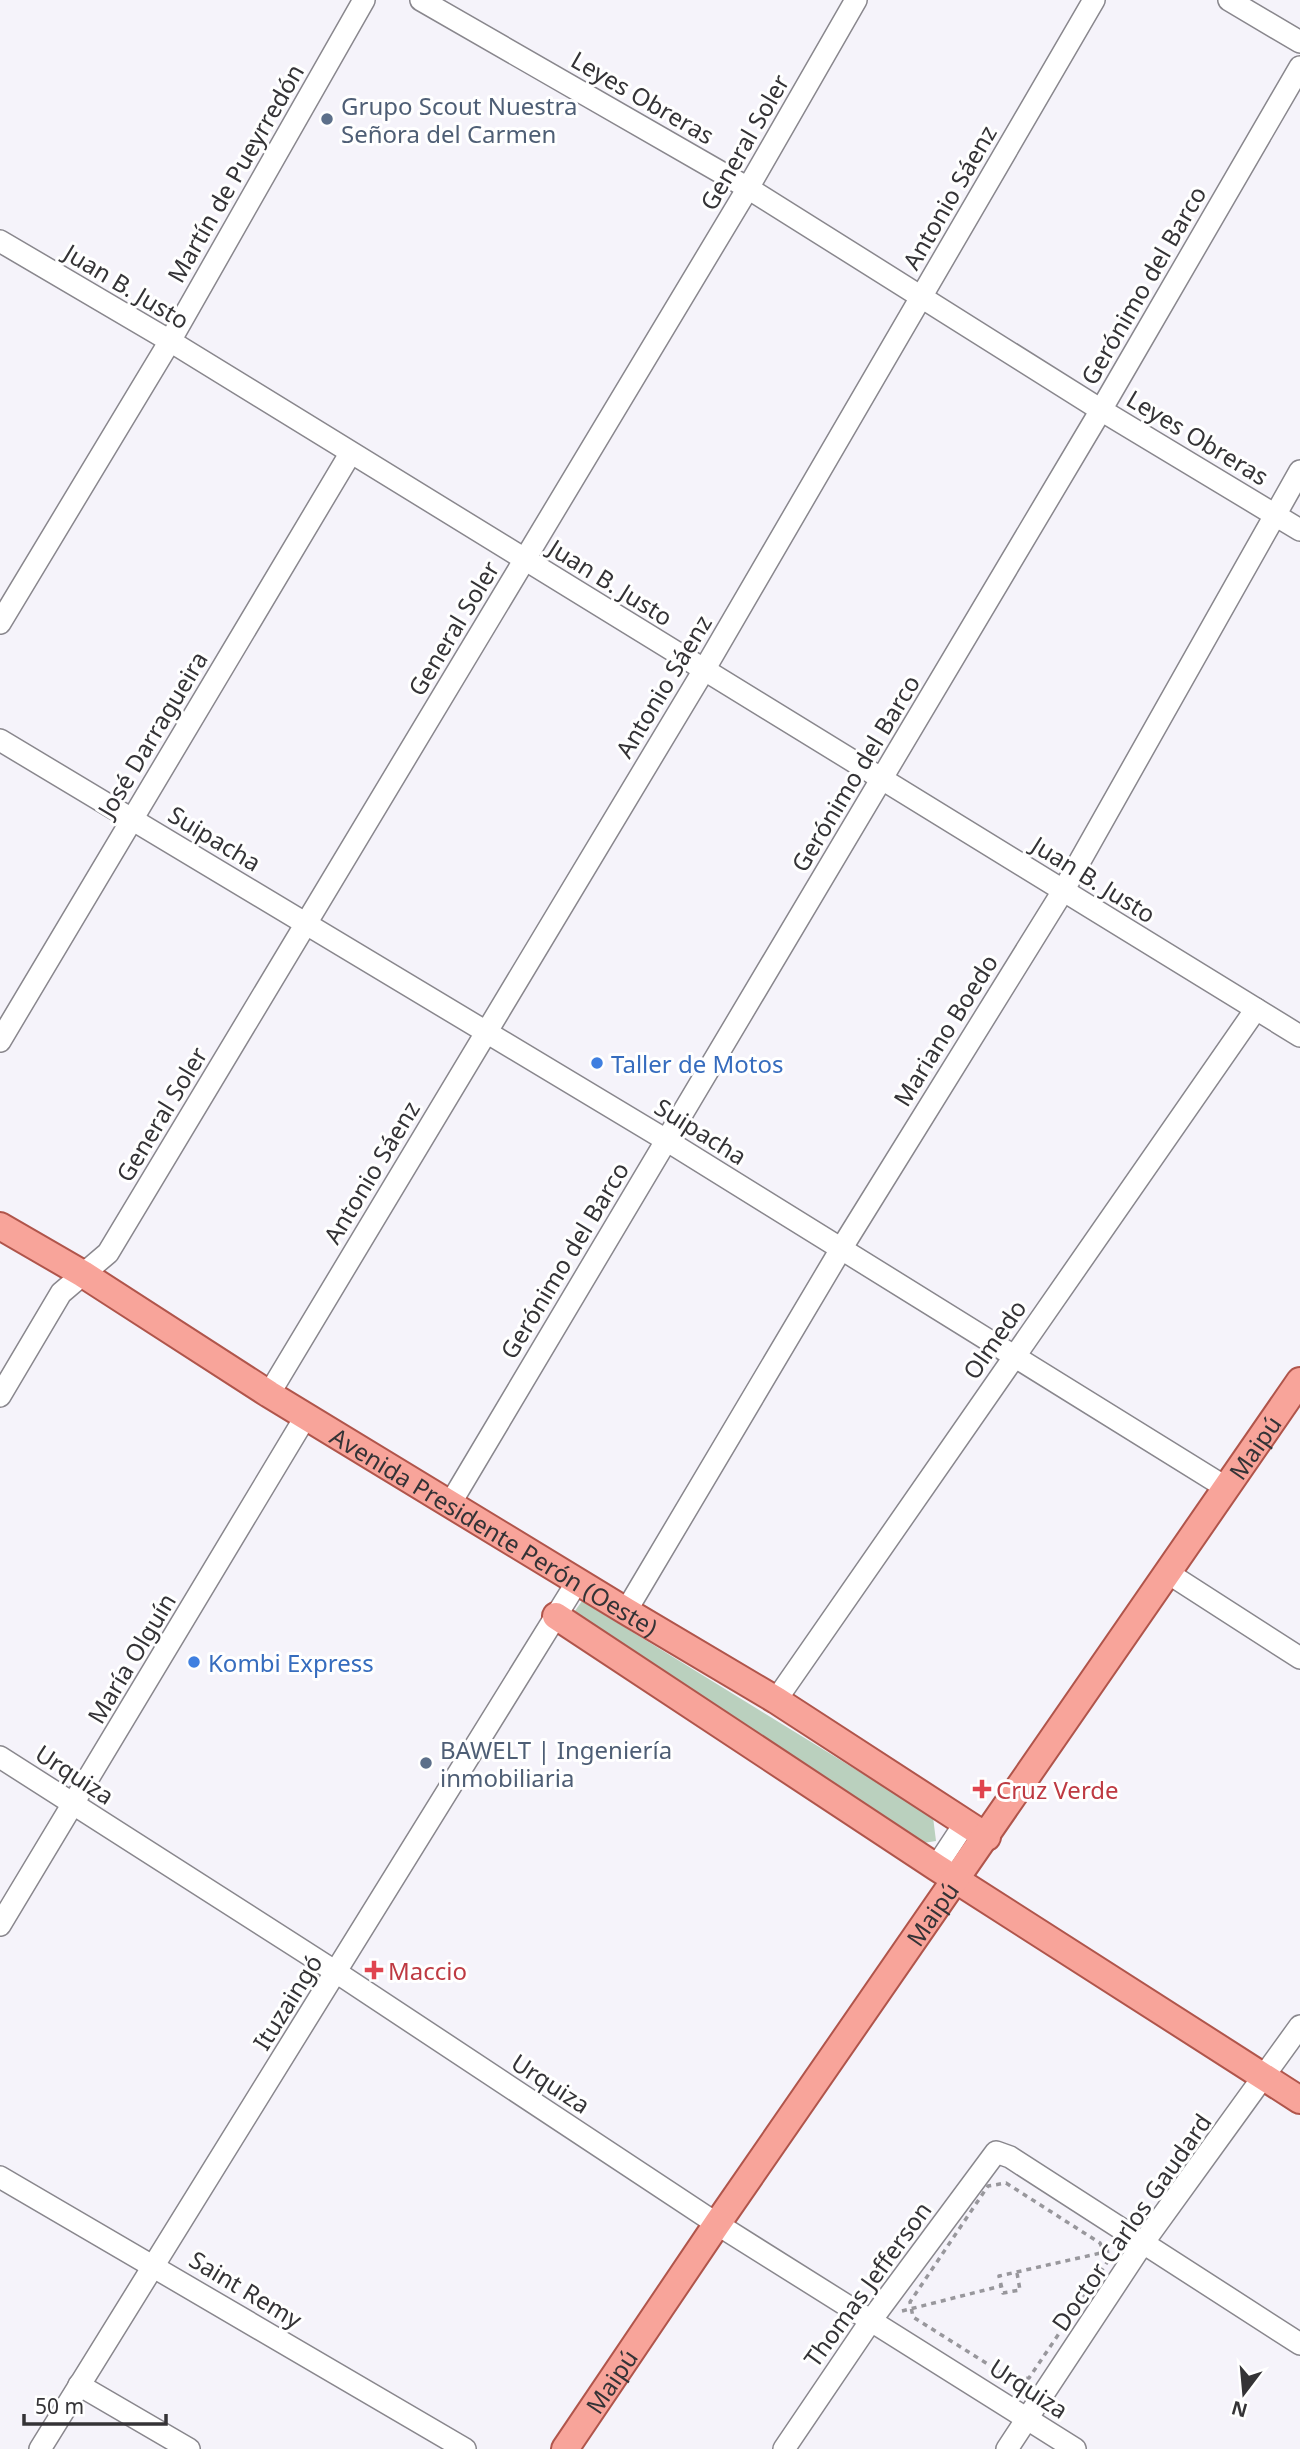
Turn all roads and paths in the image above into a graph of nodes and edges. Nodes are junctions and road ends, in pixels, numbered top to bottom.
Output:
1 (364, 0) edge
2 (421, 0) edge
3 (856, 0) edge
4 (1094, 0) edge
5 (1229, 0) edge
6 (1300, 42) edge
7 (1300, 66) edge
8 (748, 188) junction
9 (0, 241) edge
10 (922, 296) junction
11 (170, 341) junction
12 (1101, 410) junction
13 (350, 454) junction
14 (1300, 471) edge
15 (1275, 514) junction
16 (1300, 530) edge
17 (525, 559) junction
18 (0, 623) edge
19 (704, 670) junction
20 (0, 740) edge
21 (882, 779) junction
22 (132, 818) junction
23 (1063, 891) junction
24 (307, 923) junction
25 (1256, 1009) junction
26 (485, 1031) junction
27 (1300, 1036) edge
28 (0, 1041) edge
29 (666, 1140) junction
30 (0, 1226) edge
31 (841, 1249) junction
32 (83, 1274) junction
33 (1014, 1355) junction
34 (269, 1394) junction
35 (1296, 1394) edge
36 (0, 1396) edge
37 (306, 1416) junction
38 (1226, 1487) junction
39 (450, 1504) junction
40 (1168, 1573) junction
41 (577, 1581) junction
42 (626, 1611) junction
43 (556, 1616) junction
44 (1300, 1658) edge
45 (776, 1700) junction
46 (0, 1757) edge
47 (74, 1804) junction
48 (976, 1830) junction
49 (947, 1873) junction
50 (0, 1925) edge
51 (336, 1972) junction
52 (1300, 2026) edge
53 (1265, 2078) junction
54 (1300, 2100) edge
55 (0, 2177) edge
56 (717, 2224) junction
57 (1143, 2243) junction
58 (1107, 2251) junction
59 (152, 2264) junction
60 (1017, 2273) junction
61 (1001, 2286) junction
62 (911, 2308) junction
63 (872, 2319) junction
64 (1300, 2344) edge
65 (79, 2385) junction
66 (1028, 2418) junction
67 (40, 2449) edge
68 (189, 2449) edge
69 (465, 2449) edge
70 (565, 2449) edge
71 (784, 2449) edge
72 (1007, 2449) edge
73 (1075, 2449) edge

1 - 11 street, Martín de Pueyrredón
2 - 8 street, Leyes Obreras
3 - 8 street, General Soler
4 - 10 street, Antonio Sáenz
5 - 6 street
7 - 12 street, Gerónimo del Barco
8 - 10 street, Leyes Obreras
8 - 17 street, General Soler
9 - 11 street, Juan B. Justo
10 - 12 street, Leyes Obreras
10 - 19 street, Antonio Sáenz
11 - 13 street, Juan B. Justo
11 - 18 street, Martín de Pueyrredón
12 - 15 street, Leyes Obreras
12 - 21 street, Gerónimo del Barco
13 - 17 street, Juan B. Justo
13 - 22 street, José Darragueira
14 - 15 street, Mariano Boedo
15 - 16 street, Leyes Obreras
15 - 23 street, Mariano Boedo
17 - 19 street, Juan B. Justo
17 - 24 street, General Soler
19 - 21 street, Juan B. Justo
19 - 26 street, Antonio Sáenz
20 - 22 street, Suipacha
21 - 23 street, Juan B. Justo
21 - 29 street, Gerónimo del Barco
22 - 24 street, Suipacha
22 - 28 street, José Darragueira
23 - 25 street, Juan B. Justo
23 - 31 street, Mariano Boedo
24 - 26 street, Suipacha
24 - 32 street, General Soler
25 - 27 street, Juan B. Justo
25 - 33 street, Olmedo
26 - 29 street, Suipacha
26 - 34 street, Antonio Sáenz
29 - 31 street, Suipacha
29 - 39 street, Gerónimo del Barco
30 - 32 main road, Avenida Presidente Perón (Oeste)
31 - 33 street, Suipacha
31 - 42 street, Mariano Boedo
32 - 34 main road, Avenida Presidente Perón (Oeste)
32 - 36 street, General Soler
33 - 38 street, Suipacha
33 - 45 street, Olmedo
34 - 37 main road, Avenida Presidente Perón (Oeste)
35 - 38 main road, Maipú
37 - 39 main road, Avenida Presidente Perón (Oeste)
37 - 47 street, María Olguín
38 - 40 main road, Maipú
39 - 41 main road, Avenida Presidente Perón (Oeste)
40 - 44 street
40 - 48 main road, Maipú
41 - 42 main road, Avenida Presidente Perón (Oeste)
41 - 43 street, Ituzaingó
42 - 45 main road, Avenida Presidente Perón (Oeste)
43 - 49 main road, Avenida Presidente Perón (Oeste)
43 - 51 street, Ituzaingó
45 - 48 main road, Avenida Presidente Perón (Oeste)
46 - 47 street, Urquiza
47 - 50 street, María Olguín
47 - 51 street, Urquiza
48 - 49 main road, Maipú
49 - 53 main road, Avenida Presidente Perón (Oeste)
49 - 56 main road, Maipú
51 - 56 street, Urquiza
51 - 59 street, Ituzaingó
52 - 53 street, Doctor Carlos Gaudard
53 - 54 main road, Avenida Presidente Perón (Oeste)
53 - 57 street, Doctor Carlos Gaudard
55 - 59 street, Saint Remy
56 - 63 street, Urquiza
56 - 70 main road, Maipú
57 - 58 path
57 - 63 street, Thomas Jefferson
57 - 64 street
57 - 66 street, Doctor Carlos Gaudard
58 - 60 path
58 - 62 path
58 - 62 path
59 - 65 street, Ituzaingó
59 - 69 street, Saint Remy
60 - 61 path
60 - 61 path
61 - 62 path
62 - 63 path
63 - 66 street, Urquiza
63 - 71 street, Thomas Jefferson
65 - 67 street, Ituzaingó
65 - 68 street
66 - 72 street, Doctor Carlos Gaudard
66 - 73 street, Urquiza

